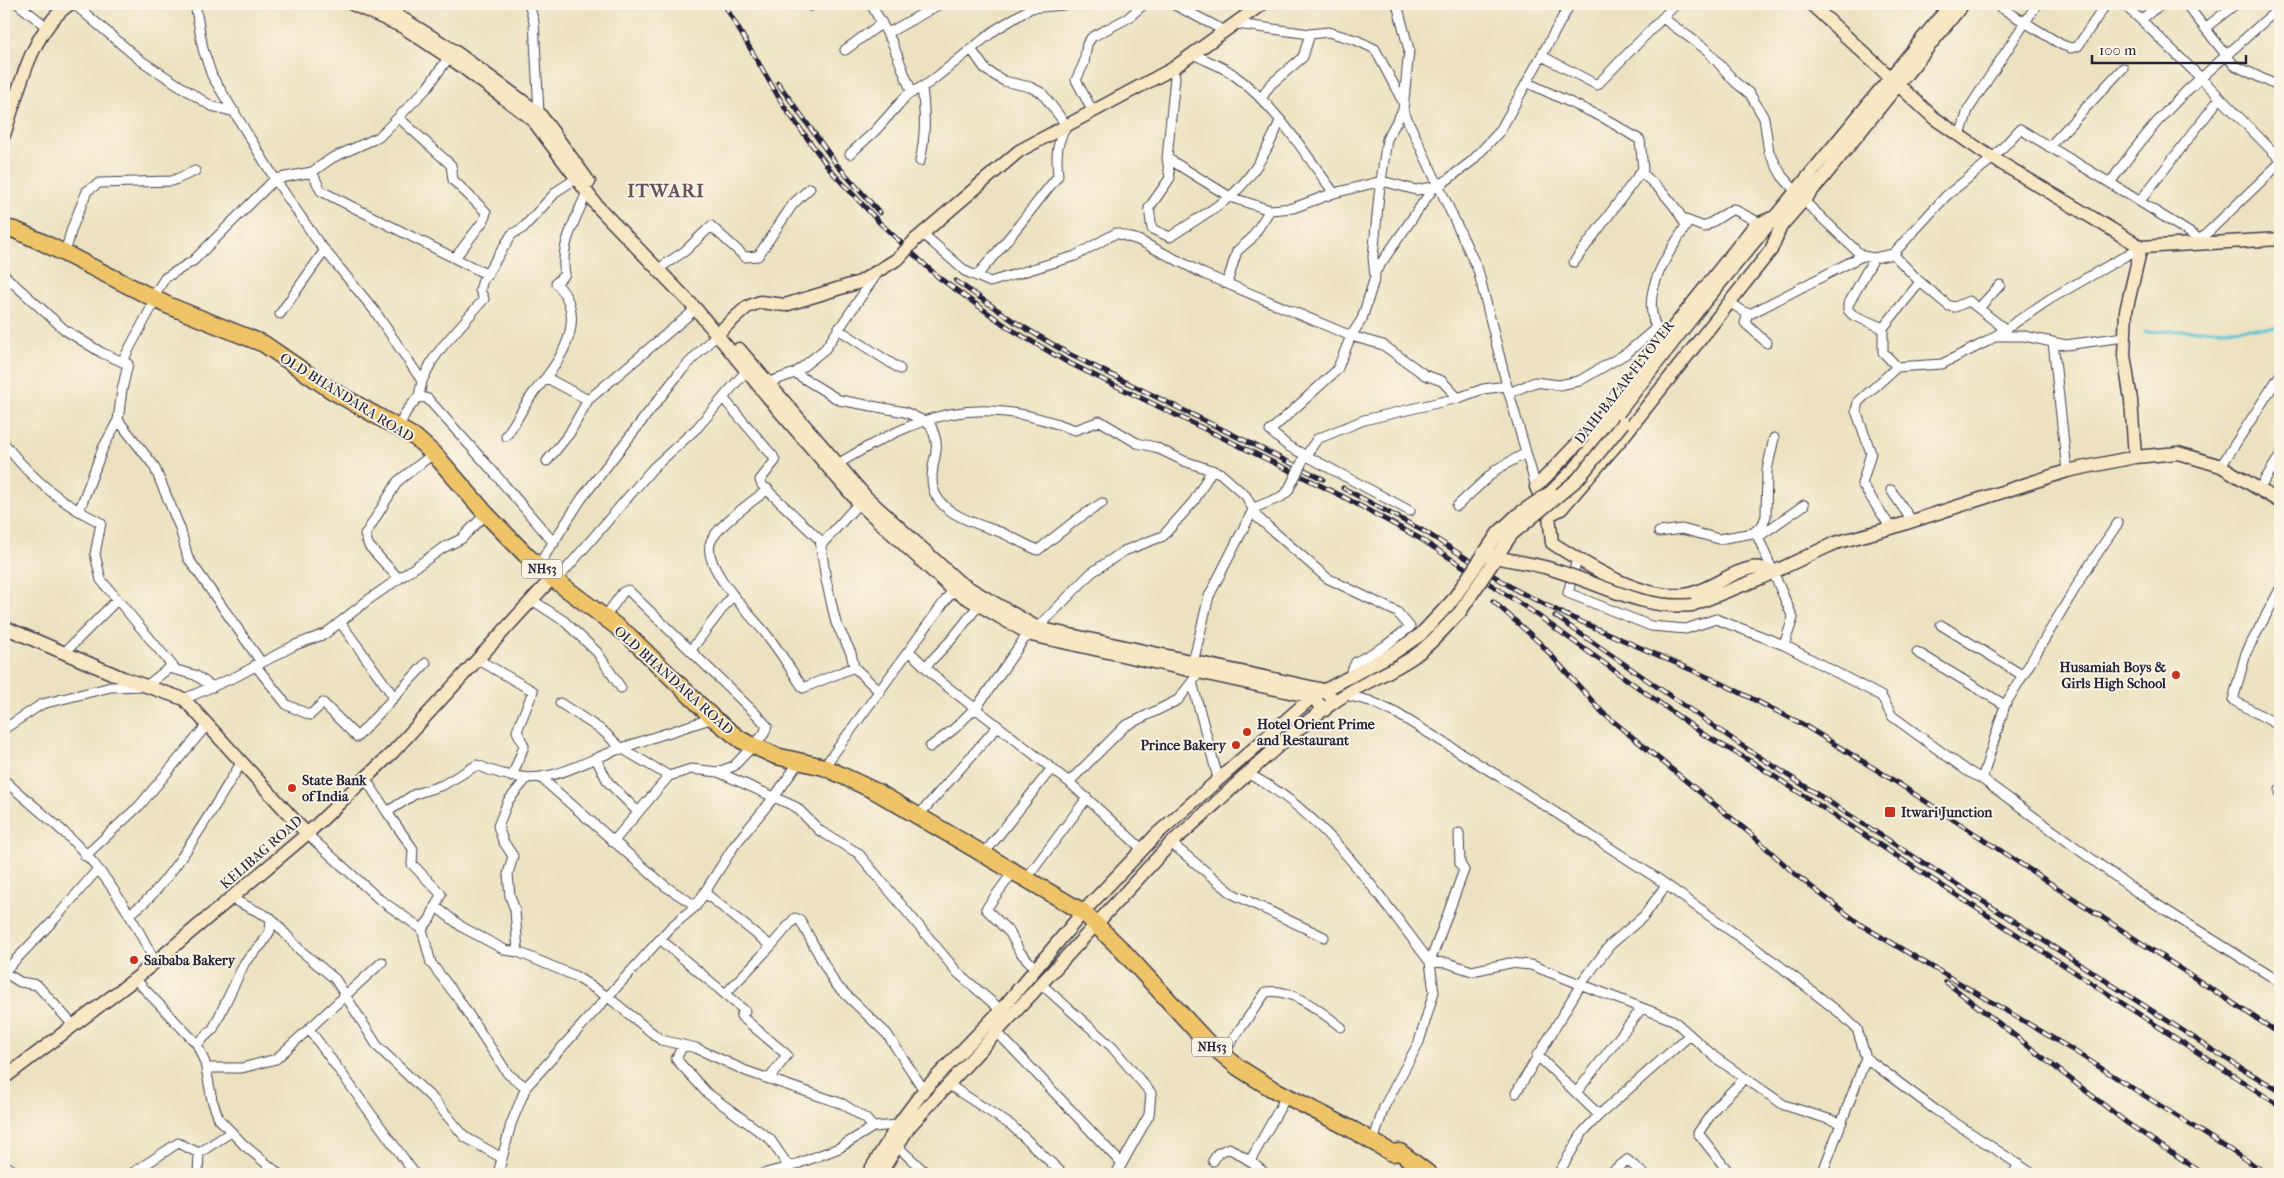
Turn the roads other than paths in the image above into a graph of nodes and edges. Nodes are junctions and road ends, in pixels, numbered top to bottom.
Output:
1 (18, 4) edge
2 (72, 4) edge
3 (195, 4) edge
4 (352, 4) edge
5 (375, 4) edge
6 (528, 4) edge
7 (809, 4) edge
8 (814, 4) edge
9 (871, 4) edge
10 (940, 4) edge
11 (1073, 4) edge
12 (1144, 4) edge
13 (1173, 4) edge
14 (1262, 4) edge
15 (1397, 4) edge
16 (1570, 4) edge
17 (1676, 4) edge
18 (1811, 4) edge
19 (1952, 4) edge
20 (1963, 4) edge
21 (1995, 4) edge
22 (2037, 4) edge
23 (2106, 4) edge
24 (2123, 4) edge
25 (2163, 4) edge
26 (2186, 4) edge
27 (2236, 4) edge
28 (2150, 7) edge
29 (2280, 7) edge
30 (1664, 19) junction
31 (2141, 20) junction
32 (882, 22) junction
33 (1237, 24) junction
34 (2026, 24) junction
35 (48, 28) junction
36 (2205, 28) junction
37 (1226, 31) junction
38 (888, 33) junction
39 (1310, 34) junction
40 (845, 50) dead end
41 (970, 50) junction
42 (451, 53) junction
43 (1193, 54) junction
44 (2227, 55) junction
45 (1542, 56) junction
46 (2123, 68) dead end
47 (1172, 69) junction
48 (2201, 78) junction
49 (1895, 80) junction
50 (1528, 83) junction
51 (922, 87) junction
52 (2280, 87) edge
53 (912, 93) junction
54 (2220, 98) junction
55 (1261, 99) junction
56 (1403, 106) junction
57 (235, 112) junction
58 (1093, 112) junction
59 (535, 116) junction
60 (399, 118) junction
61 (1280, 121) junction
62 (1067, 126) junction
63 (4, 135) edge
64 (1960, 136) junction
65 (2049, 147) junction
66 (850, 154) dead end
67 (1167, 158) junction
68 (1993, 158) junction
69 (2280, 159) edge
70 (920, 161) dead end
71 (2280, 163) edge
72 (195, 171) dead end
73 (312, 172) junction
74 (1641, 172) junction
75 (577, 178) junction
76 (275, 179) junction
77 (1382, 182) junction
78 (2110, 183) junction
79 (1437, 187) junction
80 (589, 188) junction
81 (810, 188) dead end
82 (1334, 193) junction
83 (1800, 196) junction
84 (1230, 197) junction
85 (2140, 201) junction
86 (1270, 210) junction
87 (1683, 219) junction
88 (1779, 221) junction
89 (4, 228) edge
90 (1765, 231) junction
91 (919, 237) junction
92 (2280, 239) edge
93 (2204, 241) junction
94 (2141, 247) junction
95 (325, 250) junction
96 (65, 253) junction
97 (1894, 254) junction
98 (1862, 256) junction
99 (455, 258) junction
100 (1874, 258) junction
101 (1574, 262) dead end
102 (661, 267) junction
103 (879, 270) junction
104 (1375, 272) junction
105 (4, 275) edge
106 (488, 275) junction
107 (976, 276) junction
108 (1920, 282) junction
109 (1227, 283) junction
110 (2000, 285) dead end
111 (154, 298) junction
112 (1729, 302) junction
113 (698, 307) junction
114 (1979, 308) junction
115 (1748, 313) junction
116 (280, 314) dead end
117 (1883, 328) junction
118 (838, 329) junction
119 (2005, 329) junction
120 (719, 331) junction
121 (1659, 334) junction
122 (1350, 336) junction
123 (1995, 336) junction
124 (2124, 337) junction
125 (2053, 342) junction
126 (1767, 343) dead end
127 (122, 362) junction
128 (750, 367) junction
129 (1897, 367) junction
130 (900, 369) dead end
131 (795, 373) junction
132 (2280, 374) edge
133 (547, 378) junction
134 (422, 381) junction
135 (763, 384) junction
136 (1508, 390) junction
137 (419, 396) junction
138 (723, 398) junction
139 (1458, 398) junction
140 (588, 400) junction
141 (118, 420) junction
142 (921, 422) junction
143 (398, 428) junction
144 (506, 436) dead end
145 (1774, 438) dead end
146 (4, 443) edge
147 (1526, 453) junction
148 (433, 454) junction
149 (2280, 456) edge
150 (2135, 457) junction
151 (1304, 459) junction
152 (546, 461) dead end
153 (836, 465) junction
154 (2221, 466) junction
155 (1212, 470) junction
156 (2067, 471) junction
157 (1536, 487) junction
158 (2258, 489) junction
159 (768, 490) junction
160 (1891, 490) dead end
161 (862, 500) junction
162 (2280, 502) edge
163 (1102, 503) dead end
164 (1804, 505) dead end
165 (1457, 506) dead end
166 (1254, 508) junction
167 (78, 511) junction
168 (1410, 511) dead end
169 (486, 514) junction
170 (1549, 515) junction
171 (1912, 521) junction
172 (2118, 523) dead end
173 (1891, 528) junction
174 (1659, 532) dead end
175 (1756, 535) junction
176 (554, 543) junction
177 (821, 545) junction
178 (1483, 553) junction
179 (1497, 558) junction
180 (1577, 559) junction
181 (538, 566) junction
182 (1774, 572) junction
183 (399, 578) junction
184 (554, 580) junction
185 (956, 586) junction
186 (2280, 589) edge
187 (732, 596) junction
188 (117, 600) junction
189 (532, 600) junction
190 (981, 602) junction
191 (605, 617) junction
192 (340, 622) junction
193 (1940, 625) dead end
194 (4, 627) edge
195 (1035, 632) junction
196 (1784, 645) junction
197 (690, 650) junction
198 (909, 651) junction
199 (1917, 652) dead end
200 (64, 653) junction
201 (477, 659) junction
202 (426, 663) dead end
203 (258, 664) junction
204 (854, 667) junction
205 (925, 667) junction
206 (176, 670) junction
207 (1195, 670) junction
208 (2022, 675) junction
209 (1349, 677) junction
210 (146, 686) junction
211 (212, 687) junction
212 (621, 688) dead end
213 (1324, 690) junction
214 (880, 692) junction
215 (394, 697) junction
216 (1312, 697) junction
217 (184, 699) junction
218 (1335, 702) junction
219 (560, 703) dead end
220 (2005, 705) junction
221 (974, 709) junction
222 (713, 718) junction
223 (207, 724) junction
224 (998, 726) junction
225 (2280, 726) edge
226 (4, 729) edge
227 (752, 745) junction
228 (930, 747) dead end
229 (621, 748) junction
230 (596, 759) junction
231 (242, 762) junction
232 (799, 762) junction
233 (824, 766) junction
234 (1052, 768) junction
235 (718, 772) junction
236 (1248, 774) junction
237 (669, 776) junction
238 (367, 777) junction
239 (512, 777) junction
240 (540, 777) junction
241 (527, 778) junction
242 (1218, 778) junction
243 (4, 780) edge
244 (1982, 780) junction
245 (1069, 782) junction
246 (2280, 790) edge
247 (2280, 794) edge
248 (775, 796) junction
249 (1087, 798) junction
250 (387, 812) junction
251 (638, 812) junction
252 (918, 816) junction
253 (1459, 833) dead end
254 (306, 834) junction
255 (613, 842) junction
256 (1171, 843) junction
257 (1142, 849) junction
258 (983, 855) junction
259 (85, 856) junction
260 (98, 869) junction
261 (1019, 875) junction
262 (1666, 885) junction
263 (705, 893) junction
264 (230, 898) junction
265 (435, 906) junction
266 (696, 906) junction
267 (1083, 912) junction
268 (130, 913) junction
269 (271, 918) junction
270 (1094, 923) junction
271 (422, 929) junction
272 (1324, 936) dead end
273 (660, 939) junction
274 (771, 946) junction
275 (518, 952) junction
276 (155, 962) junction
277 (382, 962) dead end
278 (1430, 962) junction
279 (1036, 969) junction
280 (4, 972) edge
281 (135, 979) junction
282 (2280, 982) edge
283 (1041, 984) junction
284 (1581, 984) junction
285 (725, 994) junction
286 (345, 996) junction
287 (608, 997) junction
288 (1642, 1008) junction
289 (1001, 1010) junction
290 (73, 1025) junction
291 (1341, 1027) dead end
292 (308, 1029) junction
293 (997, 1032) junction
294 (1690, 1035) junction
295 (197, 1044) junction
296 (683, 1045) junction
297 (1222, 1055) junction
298 (1537, 1055) junction
299 (1866, 1058) junction
300 (206, 1068) junction
301 (5, 1075) edge
302 (1745, 1078) junction
303 (769, 1080) junction
304 (949, 1085) junction
305 (526, 1087) junction
306 (924, 1090) junction
307 (1516, 1093) dead end
308 (1576, 1093) junction
309 (1286, 1097) junction
310 (1599, 1115) junction
311 (1841, 1123) junction
312 (904, 1126) junction
313 (874, 1127) junction
314 (231, 1132) junction
315 (1373, 1142) junction
316 (897, 1146) junction
317 (199, 1153) junction
318 (502, 1158) junction
319 (1213, 1161) dead end
320 (1250, 1161) junction
321 (1122, 1164) junction
322 (2019, 1164) junction
323 (4, 1165) edge
324 (789, 1167) junction
325 (1407, 1170) edge
326 (20, 1174) edge
327 (132, 1174) edge
328 (198, 1174) edge
329 (279, 1174) edge
330 (415, 1174) edge
331 (498, 1174) edge
332 (762, 1174) edge
333 (868, 1174) edge
334 (880, 1174) edge
335 (927, 1174) edge
336 (1063, 1174) edge
337 (1116, 1174) edge
338 (1266, 1174) edge
339 (1429, 1174) edge
340 (1558, 1174) edge
341 (1609, 1174) edge
342 (1644, 1174) edge
343 (1730, 1174) edge
344 (1822, 1174) edge
345 (2012, 1174) edge
346 (2033, 1174) edge

1 - 35 street
2 - 35 street
2 - 57 street
3 - 57 street
4 - 42 street
5 - 42 street
6 - 59 street
7 - 8 street
9 - 32 street
10 - 38 street
11 - 41 street
12 - 58 street
13 - 37 street
14 - 33 street
15 - 56 street
16 - 45 street
17 - 30 street
18 - 49 street
19 - 49 street
20 - 49 street
21 - 34 street
22 - 34 street
23 - 34 street
24 - 31 street
25 - 28 street
26 - 36 street
27 - 36 street
28 - 31 street
29 - 44 street
30 - 45 street
30 - 83 street
31 - 48 street
32 - 38 street
32 - 40 street
33 - 37 street
33 - 39 street
34 - 64 street
35 - 63 street
36 - 44 street
37 - 43 street
38 - 53 street
39 - 55 street
39 - 56 street
41 - 51 street
41 - 62 street
42 - 59 street
42 - 60 street
43 - 47 street
43 - 55 street
44 - 48 street
44 - 52 street
45 - 50 street
46 - 65 street
47 - 58 street
47 - 67 street
48 - 54 street
48 - 78 street
49 - 64 street
49 - 83 street, DAHI BAZAR FLYOVER
50 - 74 street
50 - 79 street
51 - 53 street
51 - 70 street
53 - 66 street
54 - 69 street
54 - 85 street
55 - 61 street
56 - 77 street
56 - 79 street
57 - 76 street
58 - 62 street
59 - 75 street
59 - 80 street
60 - 73 street
60 - 99 street
61 - 82 street
61 - 84 street
62 - 91 street
62 - 107 street
64 - 68 street
65 - 68 street
65 - 78 street
67 - 84 street
67 - 84 street
68 - 94 street
68 - 97 street
71 - 93 street
72 - 96 street
73 - 76 street
73 - 99 street
74 - 87 street
74 - 101 street
75 - 80 street
75 - 106 street
76 - 95 street
76 - 111 street
77 - 79 street
77 - 82 street
77 - 104 street
78 - 85 street
79 - 104 street
79 - 136 street
80 - 102 street
80 - 133 street
81 - 102 street
82 - 86 street
83 - 88 street, DAHI BAZAR FLYOVER
83 - 98 street
84 - 86 street
85 - 93 street
86 - 109 street
87 - 90 street
87 - 121 street
88 - 90 street, DAHI BAZAR FLYOVER
88 - 90 street
88 - 112 street
89 - 96 highway, OLD BHANDARA ROAD / NH53
90 - 121 street
90 - 178 street, DAHI BAZAR FLYOVER, bridge
90 - 179 street, DAHI BAZAR FLYOVER, bridge
91 - 103 street, bridge
91 - 107 street
92 - 93 street
93 - 94 street
94 - 119 street
94 - 124 street
95 - 116 street
95 - 134 street
96 - 111 highway, OLD BHANDARA ROAD / NH53
97 - 100 street
97 - 108 street
98 - 100 street
98 - 115 street
99 - 106 street
100 - 117 street
102 - 113 street
103 - 118 street
103 - 120 street
104 - 122 street
105 - 127 street
106 - 134 street
107 - 109 street
108 - 114 street
108 - 117 street
109 - 122 street
110 - 114 street
111 - 127 street
111 - 143 highway, OLD BHANDARA ROAD / NH53
112 - 115 street
112 - 170 street
113 - 120 street
113 - 140 street
114 - 119 street
115 - 126 street
117 - 129 street
118 - 130 street
118 - 131 street
119 - 123 street
120 - 128 street
120 - 176 street
121 - 136 street
121 - 157 street
122 - 139 street
122 - 151 street
123 - 125 street
123 - 129 street
124 - 125 street
124 - 150 street
125 - 156 street
127 - 141 street
128 - 135 street
128 - 138 street
129 - 173 street
131 - 135 street
131 - 142 street
132 - 154 street
133 - 140 street
133 - 144 street
134 - 137 street
135 - 153 street
135 - 161 street
136 - 139 street
136 - 147 street
137 - 143 street
137 - 176 street
138 - 159 street
138 - 184 street
139 - 151 street
140 - 152 street
141 - 167 street
141 - 203 street
142 - 153 street
142 - 155 street
142 - 163 street
143 - 148 highway, OLD BHANDARA ROAD / NH53
145 - 175 street
146 - 167 street
147 - 157 street
147 - 165 street
148 - 169 highway, OLD BHANDARA ROAD / NH53
148 - 183 street
149 - 158 street
150 - 154 street
150 - 156 street
151 - 166 street, bridge
151 - 168 street
153 - 161 street
154 - 158 street
155 - 166 street
155 - 195 street
156 - 171 street
157 - 170 street
158 - 162 street
159 - 177 street
159 - 187 street
160 - 171 street
161 - 177 street
161 - 185 street
164 - 175 street
166 - 207 street
166 - 209 street
167 - 188 street
169 - 181 highway, OLD BHANDARA ROAD / NH53
169 - 183 street
170 - 180 street
171 - 173 street
172 - 208 street
173 - 182 street
174 - 175 street
175 - 182 street
176 - 181 street
177 - 204 street
178 - 179 street, bridge
178 - 209 street, DAHI BAZAR FLYOVER, bridge
179 - 182 street, bridge
179 - 218 street, DAHI BAZAR FLYOVER, bridge
180 - 182 street
180 - 196 street
181 - 184 highway, OLD BHANDARA ROAD / NH53
182 - 196 street
183 - 192 street
184 - 189 street, KELIBAG ROAD
184 - 191 highway, OLD BHANDARA ROAD / NH53
185 - 190 street
185 - 198 street
186 - 225 street
187 - 197 street
187 - 204 street
188 - 200 street
188 - 206 street
189 - 201 street, KELIBAG ROAD
189 - 212 street
190 - 195 street
190 - 205 street
191 - 197 street
191 - 222 highway, OLD BHANDARA ROAD / NH53
192 - 203 street
192 - 215 street
193 - 208 street
194 - 200 street
195 - 207 street
195 - 221 street
196 - 244 street
197 - 227 street
198 - 205 street
198 - 214 street
199 - 220 street
200 - 210 street
201 - 238 street, KELIBAG ROAD
201 - 239 street
202 - 215 street
203 - 211 street
203 - 215 street
204 - 214 street
205 - 221 street
206 - 210 street
206 - 211 street
207 - 213 street
207 - 216 street
207 - 242 street
207 - 245 street
208 - 220 street
209 - 213 street, DAHI BAZAR FLYOVER
210 - 217 street
210 - 226 street
211 - 217 street
213 - 216 street, DAHI BAZAR FLYOVER
213 - 218 street
214 - 233 street
216 - 218 street
216 - 242 street, DAHI BAZAR FLYOVER
217 - 223 street
218 - 236 street, DAHI BAZAR FLYOVER
218 - 262 street
219 - 229 street
220 - 244 street
221 - 224 street
221 - 228 street
222 - 227 highway, OLD BHANDARA ROAD / NH53
222 - 229 street
223 - 231 street
223 - 259 street
224 - 234 street
224 - 252 street
227 - 232 highway, OLD BHANDARA ROAD / NH53
227 - 235 street
229 - 230 street
229 - 237 street
230 - 240 street
230 - 251 street
231 - 254 street
231 - 268 street
232 - 233 highway, OLD BHANDARA ROAD / NH53
232 - 248 street
233 - 252 highway, OLD BHANDARA ROAD / NH53
234 - 245 street
234 - 258 street
235 - 237 street
235 - 248 street
236 - 256 street, DAHI BAZAR FLYOVER
236 - 278 street
237 - 251 street
238 - 250 street
238 - 254 street, KELIBAG ROAD
239 - 241 street
239 - 250 street
240 - 241 street
240 - 255 street
241 - 275 street
242 - 257 street, DAHI BAZAR FLYOVER
243 - 259 street
244 - 282 street
245 - 249 street
246 - 247 street
248 - 263 street
248 - 289 street
249 - 257 street
249 - 261 street
250 - 265 street
251 - 255 street
252 - 258 highway, OLD BHANDARA ROAD / NH53
253 - 278 street
254 - 264 street, KELIBAG ROAD
254 - 271 street
255 - 266 street
256 - 270 street, DAHI BAZAR FLYOVER
256 - 272 street
257 - 267 street, DAHI BAZAR FLYOVER
258 - 261 highway, OLD BHANDARA ROAD / NH53
259 - 260 street
260 - 268 street
260 - 280 street
261 - 267 highway, OLD BHANDARA ROAD / NH53
261 - 279 street
262 - 284 street
262 - 299 street
263 - 266 street
263 - 274 street
264 - 269 street
264 - 276 street, KELIBAG ROAD
265 - 271 street
265 - 275 street
266 - 273 street
267 - 270 highway, OLD BHANDARA ROAD / NH53
267 - 279 street, DAHI BAZAR FLYOVER
268 - 276 street
269 - 286 street
269 - 295 street
270 - 283 street, DAHI BAZAR FLYOVER
270 - 297 highway, OLD BHANDARA ROAD / NH53
271 - 305 street
273 - 285 street
273 - 287 street
274 - 285 street
274 - 306 street
275 - 287 street
276 - 281 street, KELIBAG ROAD
277 - 286 street
278 - 284 street
278 - 315 street
279 - 289 street, DAHI BAZAR FLYOVER
280 - 290 street
281 - 290 street, KELIBAG ROAD
281 - 295 street
283 - 293 street, DAHI BAZAR FLYOVER
283 - 321 street
284 - 288 street
284 - 298 street
285 - 303 street
286 - 292 street
286 - 318 street
287 - 296 street
287 - 305 street
288 - 294 street
288 - 308 street
289 - 306 street, DAHI BAZAR FLYOVER
290 - 301 street, KELIBAG ROAD
291 - 297 street
292 - 300 street
292 - 330 street
293 - 304 street, DAHI BAZAR FLYOVER
293 - 321 street
294 - 302 street
294 - 310 street
295 - 300 street
296 - 303 street
296 - 324 street
297 - 309 highway, OLD BHANDARA ROAD / NH53
298 - 307 street
298 - 308 street
299 - 311 street
299 - 322 street
300 - 314 street
302 - 311 street
302 - 343 street
303 - 313 street
304 - 312 street, DAHI BAZAR FLYOVER
304 - 336 street
305 - 318 street
306 - 312 street, DAHI BAZAR FLYOVER
308 - 310 street
309 - 315 highway, OLD BHANDARA ROAD / NH53
309 - 320 street
310 - 340 street
311 - 344 street
312 - 313 street
312 - 316 street
312 - 333 street
313 - 324 street
314 - 317 street
314 - 329 street
315 - 325 highway, NH53
316 - 334 street
316 - 335 street
317 - 327 street
317 - 328 street
318 - 331 street
319 - 320 street
320 - 338 street
321 - 337 street
322 - 345 street
322 - 346 street
323 - 326 street
324 - 332 street
325 - 339 highway, NH53
341 - 342 street

